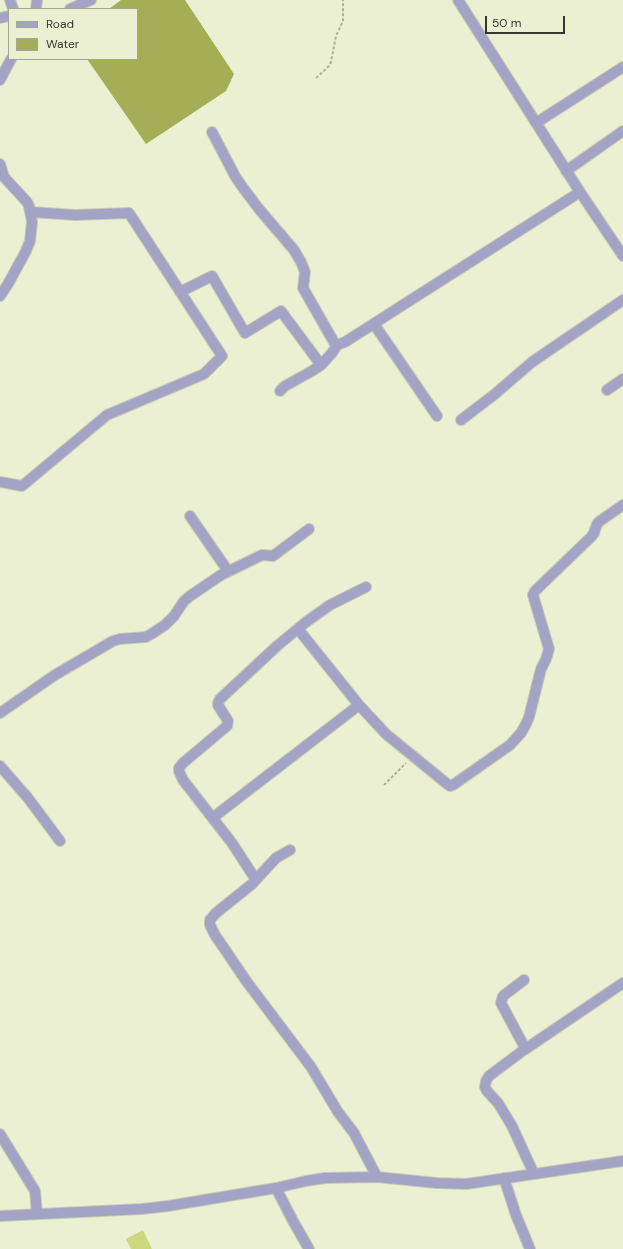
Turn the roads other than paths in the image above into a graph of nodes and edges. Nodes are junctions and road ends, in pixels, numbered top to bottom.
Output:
1 (91, 0) edge
2 (458, 0) edge
3 (72, 8) edge
4 (10, 60) edge
5 (623, 67) edge
6 (0, 80) edge
7 (536, 124) junction
8 (623, 131) edge
9 (212, 132) dead end
10 (0, 164) edge
11 (566, 171) junction
12 (580, 192) junction
13 (31, 212) junction
14 (623, 256) edge
15 (180, 292) junction
16 (0, 296) edge
17 (623, 300) edge
18 (374, 324) junction
19 (337, 345) junction
20 (321, 365) junction
21 (623, 379) edge
22 (607, 390) dead end
23 (280, 391) dead end
24 (437, 416) dead end
25 (461, 420) dead end
26 (0, 482) edge
27 (623, 505) edge
28 (190, 516) dead end
29 (309, 529) dead end
30 (228, 571) junction
31 (366, 586) dead end
32 (298, 629) junction
33 (358, 705) junction
34 (0, 713) edge
35 (0, 766) edge
36 (214, 818) junction
37 (60, 841) dead end
38 (290, 850) dead end
39 (256, 880) junction
40 (524, 980) dead end
41 (623, 983) edge
42 (524, 1050) junction
43 (0, 1134) edge
44 (623, 1161) edge
45 (534, 1174) junction
46 (377, 1177) junction
47 (504, 1178) junction
48 (276, 1188) junction
49 (37, 1214) junction
50 (0, 1216) edge
51 (309, 1249) edge
52 (530, 1249) edge

1 - 3 street
2 - 7 street
4 - 6 street
5 - 7 street
7 - 11 street
8 - 11 street
9 - 19 street
10 - 13 street
11 - 12 street
12 - 14 street
12 - 18 street
13 - 15 street
13 - 16 street
15 - 20 street
15 - 26 street
17 - 25 street
18 - 19 street
18 - 24 street
19 - 20 street
20 - 23 street
21 - 22 street
27 - 33 street
28 - 30 street
29 - 30 street
30 - 34 street
31 - 32 street
32 - 33 street
32 - 36 street
33 - 36 street
35 - 37 street
36 - 39 street
38 - 39 street
39 - 46 street
40 - 42 street
41 - 42 street
42 - 45 street
43 - 49 street
44 - 45 street
45 - 47 street
46 - 47 street
46 - 48 street
47 - 52 street
48 - 49 street
48 - 51 street
49 - 50 street

